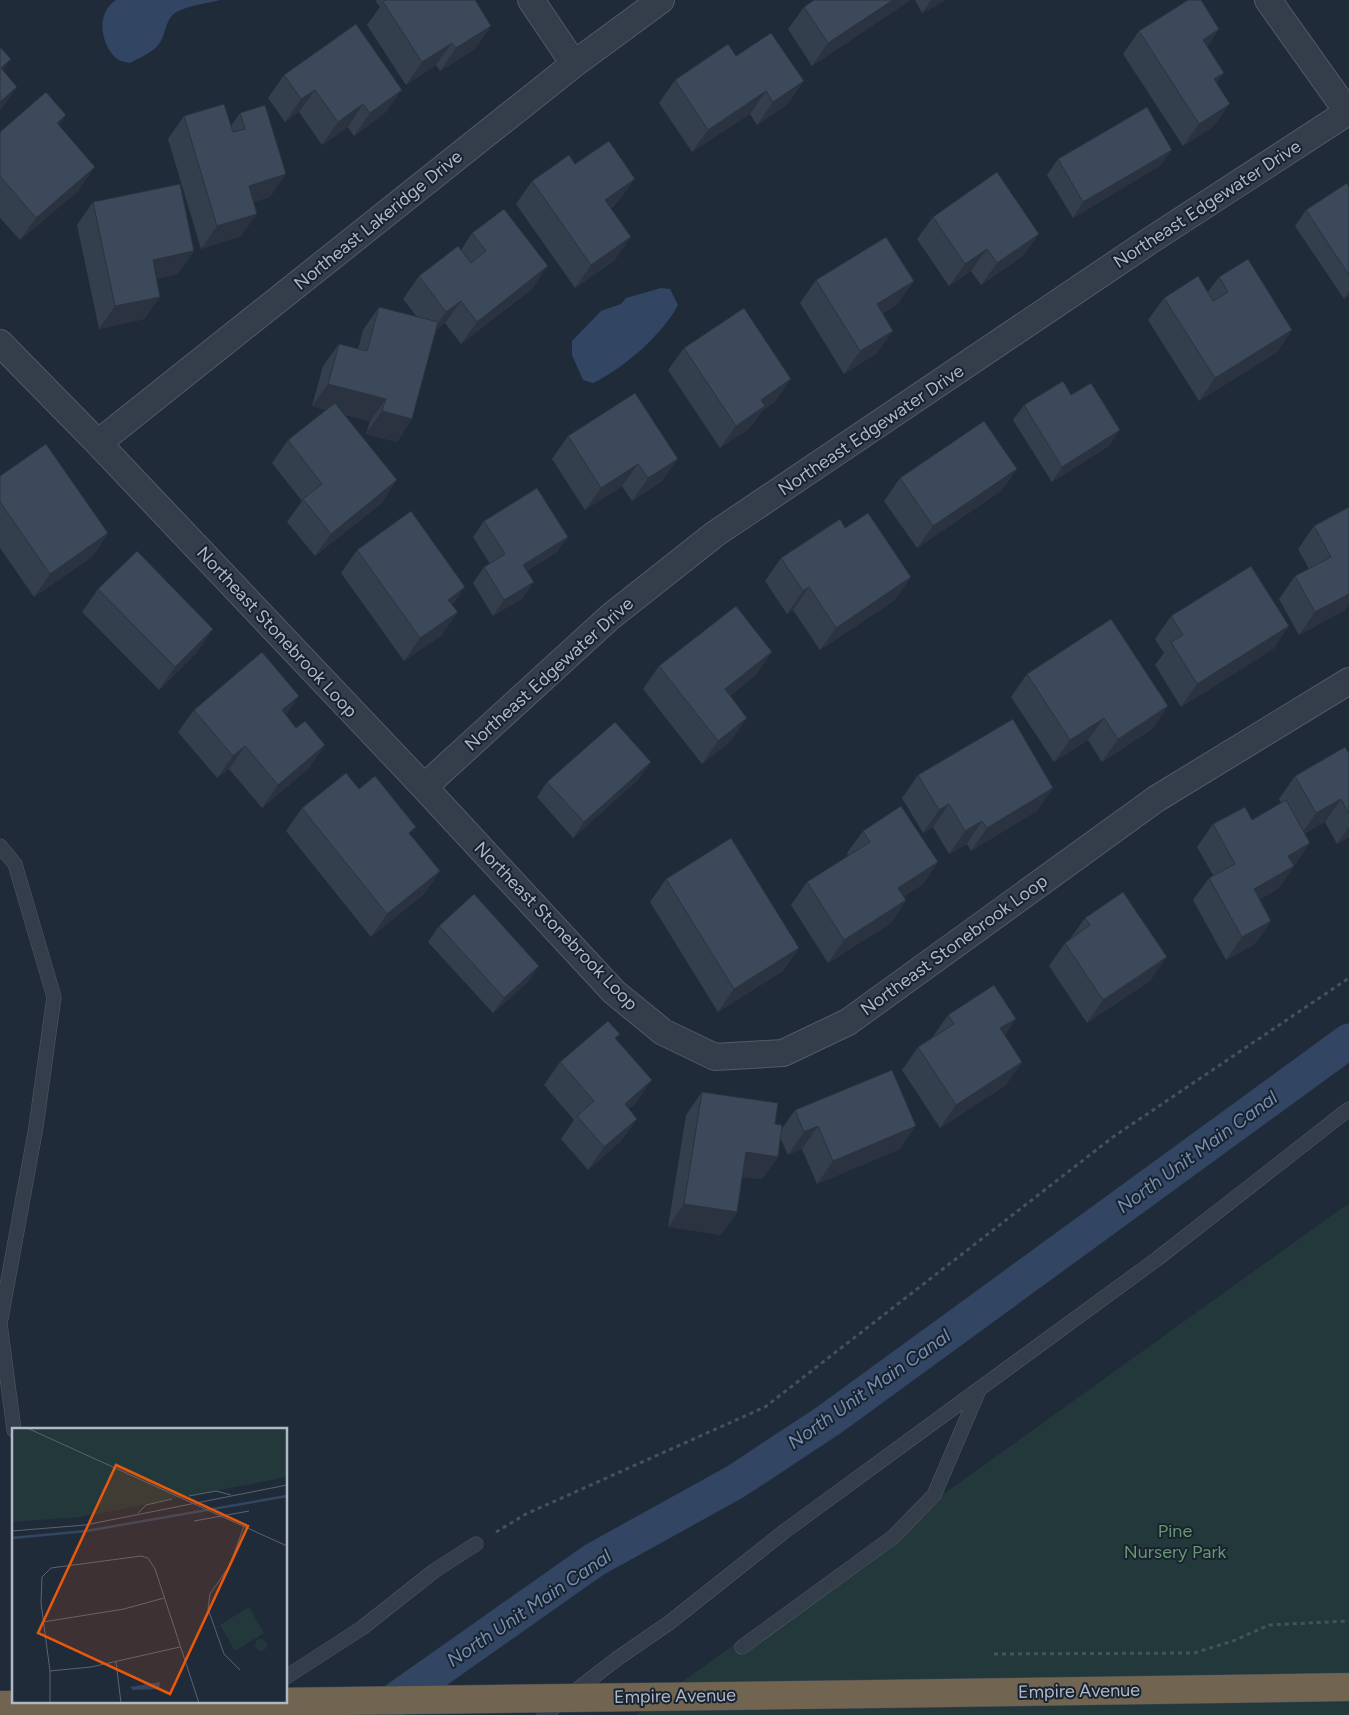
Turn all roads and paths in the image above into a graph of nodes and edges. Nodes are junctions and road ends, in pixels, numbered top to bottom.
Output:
1 (531, 0) edge
2 (661, 0) edge
3 (1268, 0) edge
4 (574, 64) junction
5 (1348, 113) edge
6 (0, 342) edge
7 (98, 443) junction
8 (1349, 681) edge
9 (424, 787) junction
10 (0, 846) edge
11 (1349, 978) edge
12 (1349, 1109) edge
13 (979, 1390) junction
14 (14, 1428) edge
15 (476, 1544) joint
16 (1349, 1621) edge
17 (742, 1646) dead end
18 (994, 1654) dead end
19 (288, 1676) edge
20 (1349, 1686) edge
21 (288, 1700) edge
22 (129, 1702) edge
23 (245, 1702) edge
24 (36, 1703) edge
25 (0, 1705) edge
26 (225, 1715) edge
27 (544, 1715) edge

1 - 4 street
2 - 4 street, Northeast Lakeridge Drive
3 - 5 street
4 - 7 street, Northeast Lakeridge Drive
5 - 9 street, Northeast Edgewater Drive
6 - 7 street, Northeast Stonebrook Loop
7 - 9 street, Northeast Stonebrook Loop
8 - 9 street, Northeast Stonebrook Loop
10 - 14 lane
11 - 15 path
12 - 13 lane
13 - 17 lane
13 - 27 lane
15 - 19 lane
16 - 18 path
20 - 21 highway, Empire Avenue, bridge
22 - 24 highway, Empire Avenue, bridge
23 - 26 lane
24 - 25 highway, Empire Avenue

